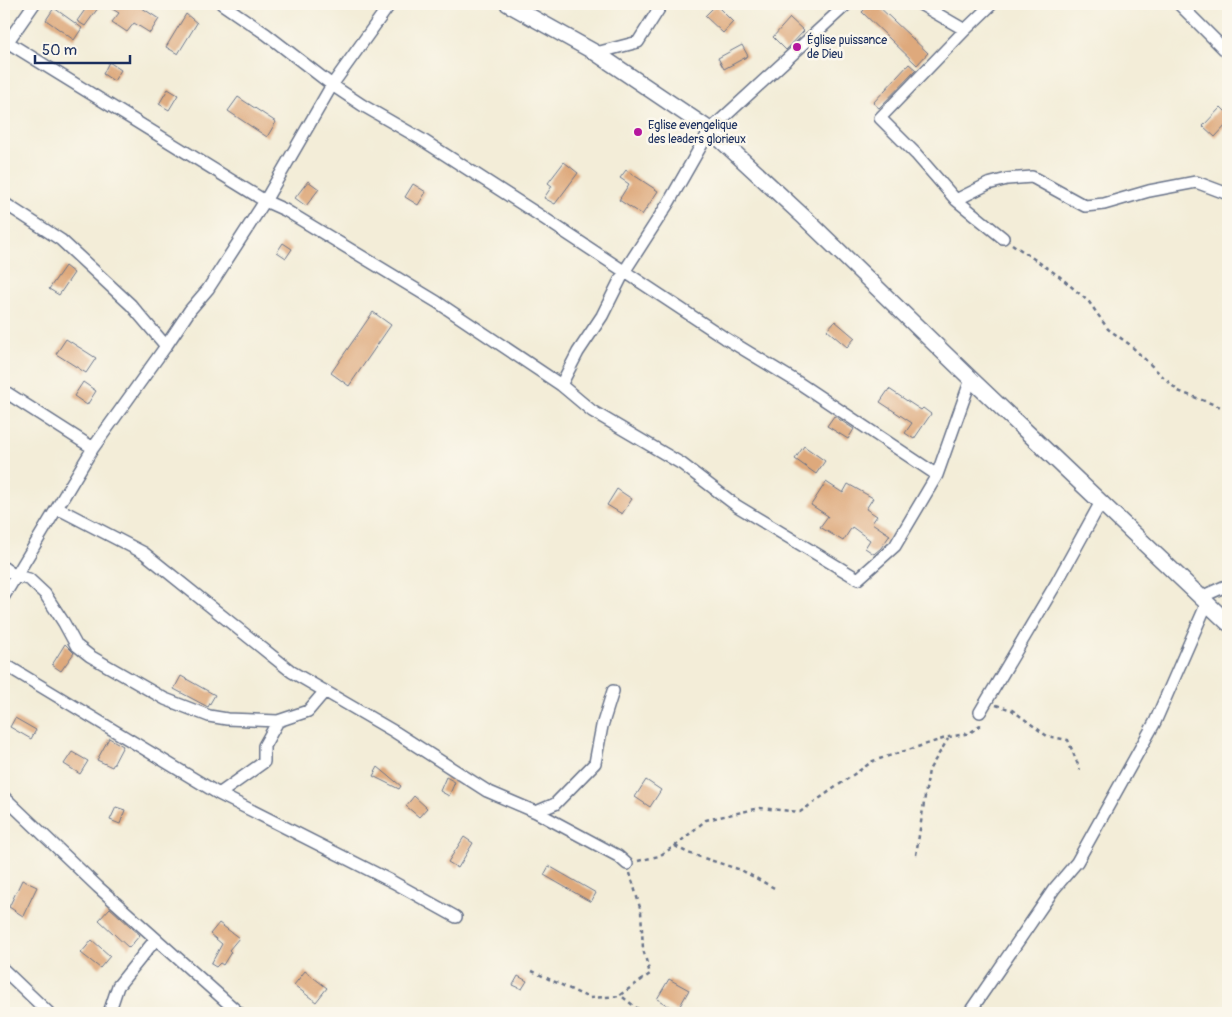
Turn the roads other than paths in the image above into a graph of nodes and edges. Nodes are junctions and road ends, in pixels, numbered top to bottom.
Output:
1 (34, 4) edge
2 (222, 4) edge
3 (390, 4) edge
4 (508, 4) edge
5 (662, 4) edge
6 (847, 4) edge
7 (920, 4) edge
8 (992, 4) edge
9 (1179, 4) edge
10 (965, 30) junction
11 (5, 43) edge
12 (596, 53) junction
13 (1228, 53) edge
14 (332, 85) junction
15 (710, 130) junction
16 (1228, 194) edge
17 (956, 200) junction
18 (265, 201) junction
19 (4, 203) edge
20 (1003, 238) road end
21 (624, 272) junction
22 (166, 346) junction
23 (971, 380) junction
24 (561, 385) junction
25 (4, 391) edge
26 (92, 448) junction
27 (936, 475) junction
28 (1101, 502) junction
29 (57, 508) junction
30 (4, 568) edge
31 (16, 576) junction
32 (1228, 585) edge
33 (4, 596) edge
34 (1204, 600) junction
35 (1228, 623) edge
36 (4, 664) edge
37 (325, 691) junction
38 (613, 691) dead end
39 (980, 712) road end
40 (278, 721) junction
41 (219, 794) junction
42 (4, 797) edge
43 (536, 812) junction
44 (628, 864) road end
45 (456, 917) dead end
46 (155, 940) junction
47 (4, 970) edge
48 (49, 1013) edge
49 (109, 1013) edge
50 (239, 1013) edge
51 (969, 1013) edge

1 - 11 street
2 - 14 street
3 - 14 street
4 - 12 street
5 - 12 street
6 - 15 street
7 - 10 street
8 - 10 street
9 - 13 street
10 - 17 street
11 - 18 street
12 - 15 street
14 - 18 street
14 - 21 street
15 - 21 street
15 - 23 street
16 - 17 street
17 - 20 street
18 - 22 street
18 - 24 street
19 - 22 street
21 - 24 street
21 - 27 street
22 - 26 street
23 - 27 street
23 - 28 street
24 - 27 street
25 - 26 street
26 - 29 street
28 - 34 street
28 - 39 street
29 - 31 street
29 - 37 street
30 - 31 street
31 - 33 street
31 - 40 street
32 - 34 street
34 - 35 street
34 - 51 street
36 - 41 street
37 - 40 street
37 - 43 street
38 - 43 street
40 - 41 street
41 - 45 street
42 - 46 street
43 - 44 street
46 - 49 street
46 - 50 street
47 - 48 street

